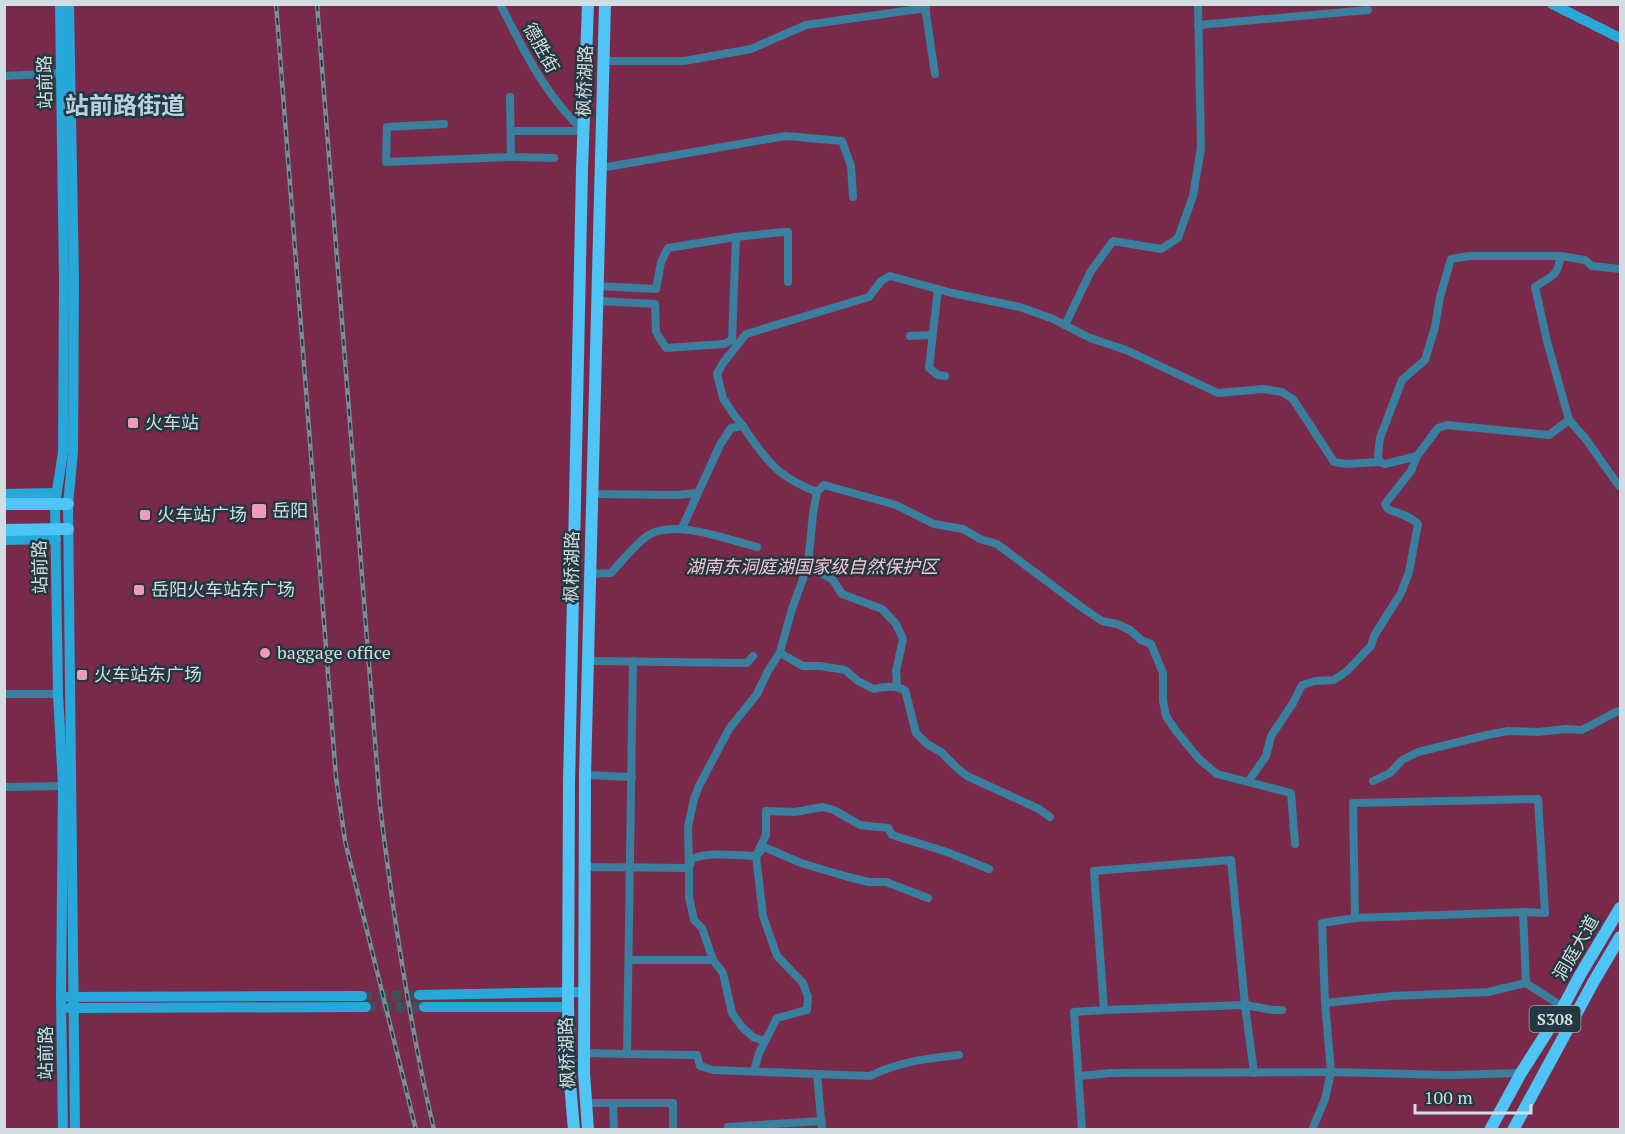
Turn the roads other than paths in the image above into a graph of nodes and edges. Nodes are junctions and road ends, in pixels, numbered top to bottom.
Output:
1 (60, 4) edge
2 (69, 4) edge
3 (500, 4) edge
4 (588, 4) edge
5 (605, 4) edge
6 (1198, 4) edge
7 (1552, 4) edge
8 (926, 6) edge
9 (1368, 10) dead end
10 (1198, 25) junction
11 (1620, 38) edge
12 (604, 62) junction
13 (61, 74) junction
14 (935, 74) dead end
15 (4, 76) edge
16 (510, 97) dead end
17 (444, 124) dead end
18 (511, 131) junction
19 (584, 131) junction
20 (511, 158) junction
21 (554, 158) dead end
22 (601, 168) junction
23 (853, 197) dead end
24 (736, 237) junction
25 (1561, 256) junction
26 (1620, 269) edge
27 (788, 282) dead end
28 (598, 286) junction
29 (656, 286) junction
30 (938, 289) junction
31 (597, 302) junction
32 (655, 304) junction
33 (1065, 325) junction
34 (932, 335) junction
35 (910, 336) dead end
36 (945, 376) dead end
37 (1569, 420) junction
38 (743, 426) junction
39 (1417, 456) junction
40 (1379, 462) junction
41 (1620, 486) edge
42 (817, 492) junction
43 (697, 493) junction
44 (4, 494) edge
45 (592, 494) junction
46 (56, 499) junction
47 (4, 504) edge
48 (68, 504) junction
49 (682, 528) junction
50 (4, 530) edge
51 (60, 532) junction
52 (4, 540) edge
53 (757, 547) dead end
54 (808, 566) junction
55 (590, 574) junction
56 (780, 653) junction
57 (753, 656) dead end
58 (588, 661) junction
59 (633, 661) junction
60 (897, 687) junction
61 (4, 694) edge
62 (58, 694) junction
63 (1620, 711) edge
64 (585, 775) junction
65 (632, 777) junction
66 (1373, 781) dead end
67 (1248, 782) junction
68 (63, 786) junction
69 (4, 787) edge
70 (1050, 817) dead end
71 (1295, 844) dead end
72 (756, 856) junction
73 (584, 867) junction
74 (630, 867) junction
75 (689, 868) junction
76 (989, 869) dead end
77 (928, 898) dead end
78 (1620, 908) edge
79 (1522, 912) junction
80 (1355, 918) junction
81 (1620, 937) edge
82 (629, 960) junction
83 (714, 960) junction
84 (1526, 983) junction
85 (568, 992) junction
86 (584, 992) junction
87 (419, 995) tunnel mouth
88 (362, 996) tunnel mouth
89 (68, 1003) junction
90 (1324, 1003) junction
91 (1245, 1005) junction
92 (568, 1006) junction
93 (366, 1007) tunnel mouth
94 (424, 1007) tunnel mouth
95 (1563, 1007) junction
96 (1104, 1010) junction
97 (1282, 1010) dead end
98 (765, 1041) junction
99 (584, 1053) junction
100 (627, 1054) junction
101 (959, 1055) dead end
102 (754, 1071) junction
103 (1331, 1071) junction
104 (1254, 1072) junction
105 (1521, 1073) junction
106 (817, 1074) junction
107 (1080, 1076) junction
108 (586, 1103) junction
109 (613, 1103) junction
110 (822, 1125) edge
111 (63, 1130) edge
112 (75, 1130) edge
113 (574, 1130) edge
114 (588, 1130) edge
115 (614, 1130) edge
116 (674, 1130) edge
117 (728, 1130) edge
118 (1082, 1130) edge
119 (1312, 1130) edge
120 (1490, 1130) edge
121 (1513, 1130) edge

1 - 13 main road, 站前路
2 - 48 main road, 站前路
3 - 19 street, 德胜街
4 - 19 main road, 枫桥湖路
5 - 12 main road, 枫桥湖路
6 - 10 street
7 - 11 main road
8 - 12 street
8 - 14 street
9 - 10 street
10 - 33 street
12 - 22 main road, 枫桥湖路
13 - 15 street
13 - 46 main road, 站前路
16 - 18 street
17 - 20 street
18 - 19 street
18 - 20 street
19 - 85 main road, 枫桥湖路
20 - 21 street
22 - 23 street
22 - 28 main road, 枫桥湖路
24 - 27 street
24 - 29 street
24 - 32 street
25 - 26 street
25 - 37 street
25 - 40 street
28 - 29 street
28 - 31 main road, 枫桥湖路
29 - 32 street
30 - 33 street
30 - 34 street
30 - 38 street
31 - 32 street
31 - 45 main road, 枫桥湖路
33 - 40 street
34 - 35 street
34 - 36 street
37 - 39 street
37 - 41 street
38 - 42 street
38 - 43 street
39 - 40 street
39 - 67 street
42 - 54 street
42 - 67 street
43 - 45 street
43 - 49 street
44 - 46 main road
45 - 55 main road, 枫桥湖路
46 - 47 main road
46 - 48 main road
46 - 51 main road, 站前路
48 - 51 main road, 站前路
49 - 53 street
49 - 55 street
50 - 51 main road
51 - 52 main road
51 - 62 main road, 站前路
51 - 89 main road, 站前路
54 - 56 street
54 - 60 street
55 - 58 main road, 枫桥湖路
56 - 60 street
56 - 75 street
57 - 59 street
58 - 59 street
58 - 64 main road, 枫桥湖路
59 - 65 street
60 - 70 street
61 - 62 street
62 - 68 main road, 站前路
63 - 66 street
64 - 65 street
64 - 73 main road, 枫桥湖路
65 - 74 street
67 - 71 street
68 - 69 street
68 - 89 main road, 站前路
72 - 75 street
72 - 76 street
72 - 77 street
72 - 98 street
73 - 74 street
73 - 86 main road, 枫桥湖路
74 - 75 street
74 - 82 street
75 - 83 street
78 - 95 main road, 洞庭大道 / S308
79 - 80 street
79 - 80 street
79 - 84 street
80 - 90 street
81 - 121 main road, 洞庭大道 / S308
82 - 83 street
82 - 100 street
83 - 98 street
84 - 90 street
84 - 95 street
85 - 86 main road
85 - 87 main road
85 - 92 main road, 枫桥湖路
86 - 99 main road, 枫桥湖路
88 - 89 main road
89 - 93 main road
89 - 111 main road, 站前路
89 - 112 main road, 站前路
90 - 103 street
91 - 96 street
91 - 96 street
91 - 97 street
91 - 104 street
92 - 94 main road
92 - 113 main road, 枫桥湖路
95 - 105 main road, 洞庭大道 / S308
96 - 107 street
98 - 102 street
99 - 100 street
99 - 108 main road, 枫桥湖路
100 - 102 street
101 - 106 street
102 - 106 street
103 - 104 street
103 - 105 street
103 - 119 street
104 - 107 street
105 - 120 main road, 洞庭大道 / S308
106 - 110 street
107 - 118 street
108 - 109 street
108 - 114 main road, 枫桥湖路
109 - 115 street
109 - 116 street
110 - 117 street

